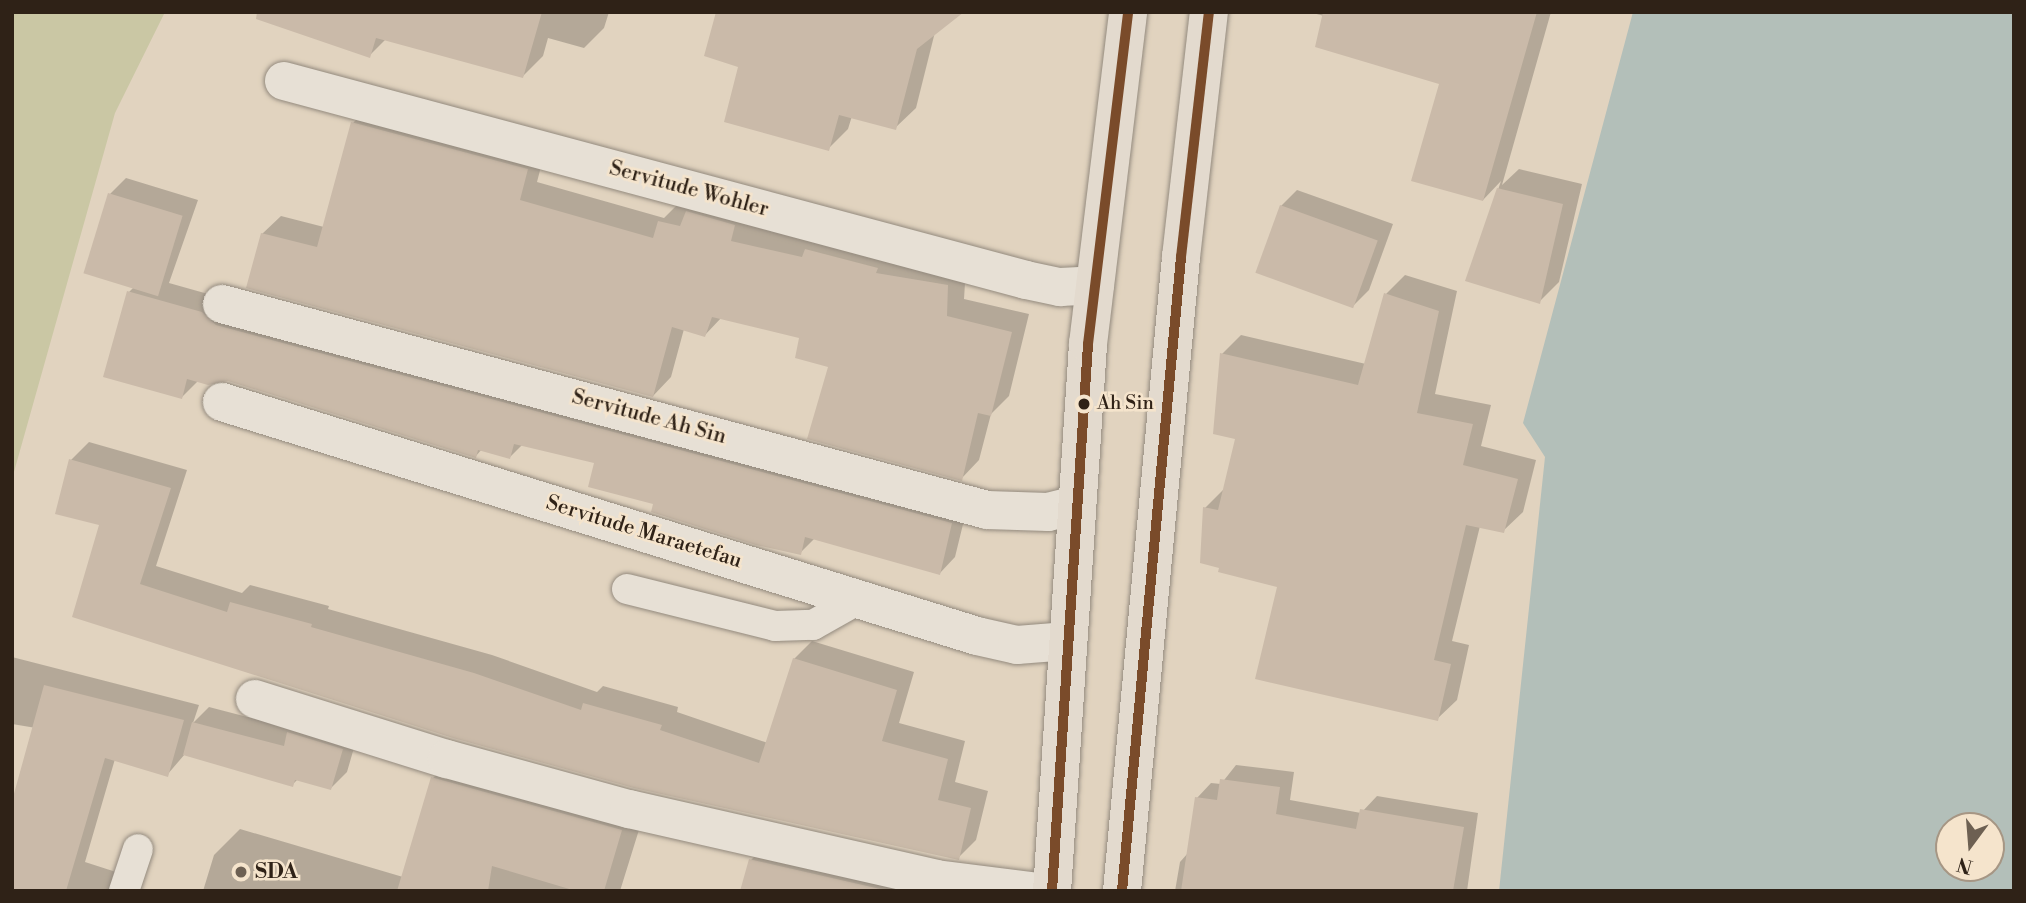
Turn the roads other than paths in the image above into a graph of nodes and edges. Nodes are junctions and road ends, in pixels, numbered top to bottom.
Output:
1 (1128, 12) edge
2 (1209, 12) edge
3 (284, 81) dead end
4 (1095, 285) junction
5 (222, 304) dead end
6 (222, 402) dead end
7 (1077, 505) junction
8 (627, 589) dead end
9 (859, 599) junction
10 (1068, 642) junction
11 (255, 699) dead end
12 (138, 849) dead end
13 (124, 891) edge
14 (1031, 891) edge
15 (1052, 891) edge
16 (1122, 891) edge

1 - 4 main road
2 - 16 main road
3 - 4 street, Servitude Wohler
4 - 7 main road
5 - 7 street, Servitude Ah Sin
6 - 9 street, Servitude Maraetefau
7 - 10 main road
8 - 9 lane
9 - 10 street, Servitude Maraetefau
10 - 15 main road
11 - 14 street
12 - 13 lane

